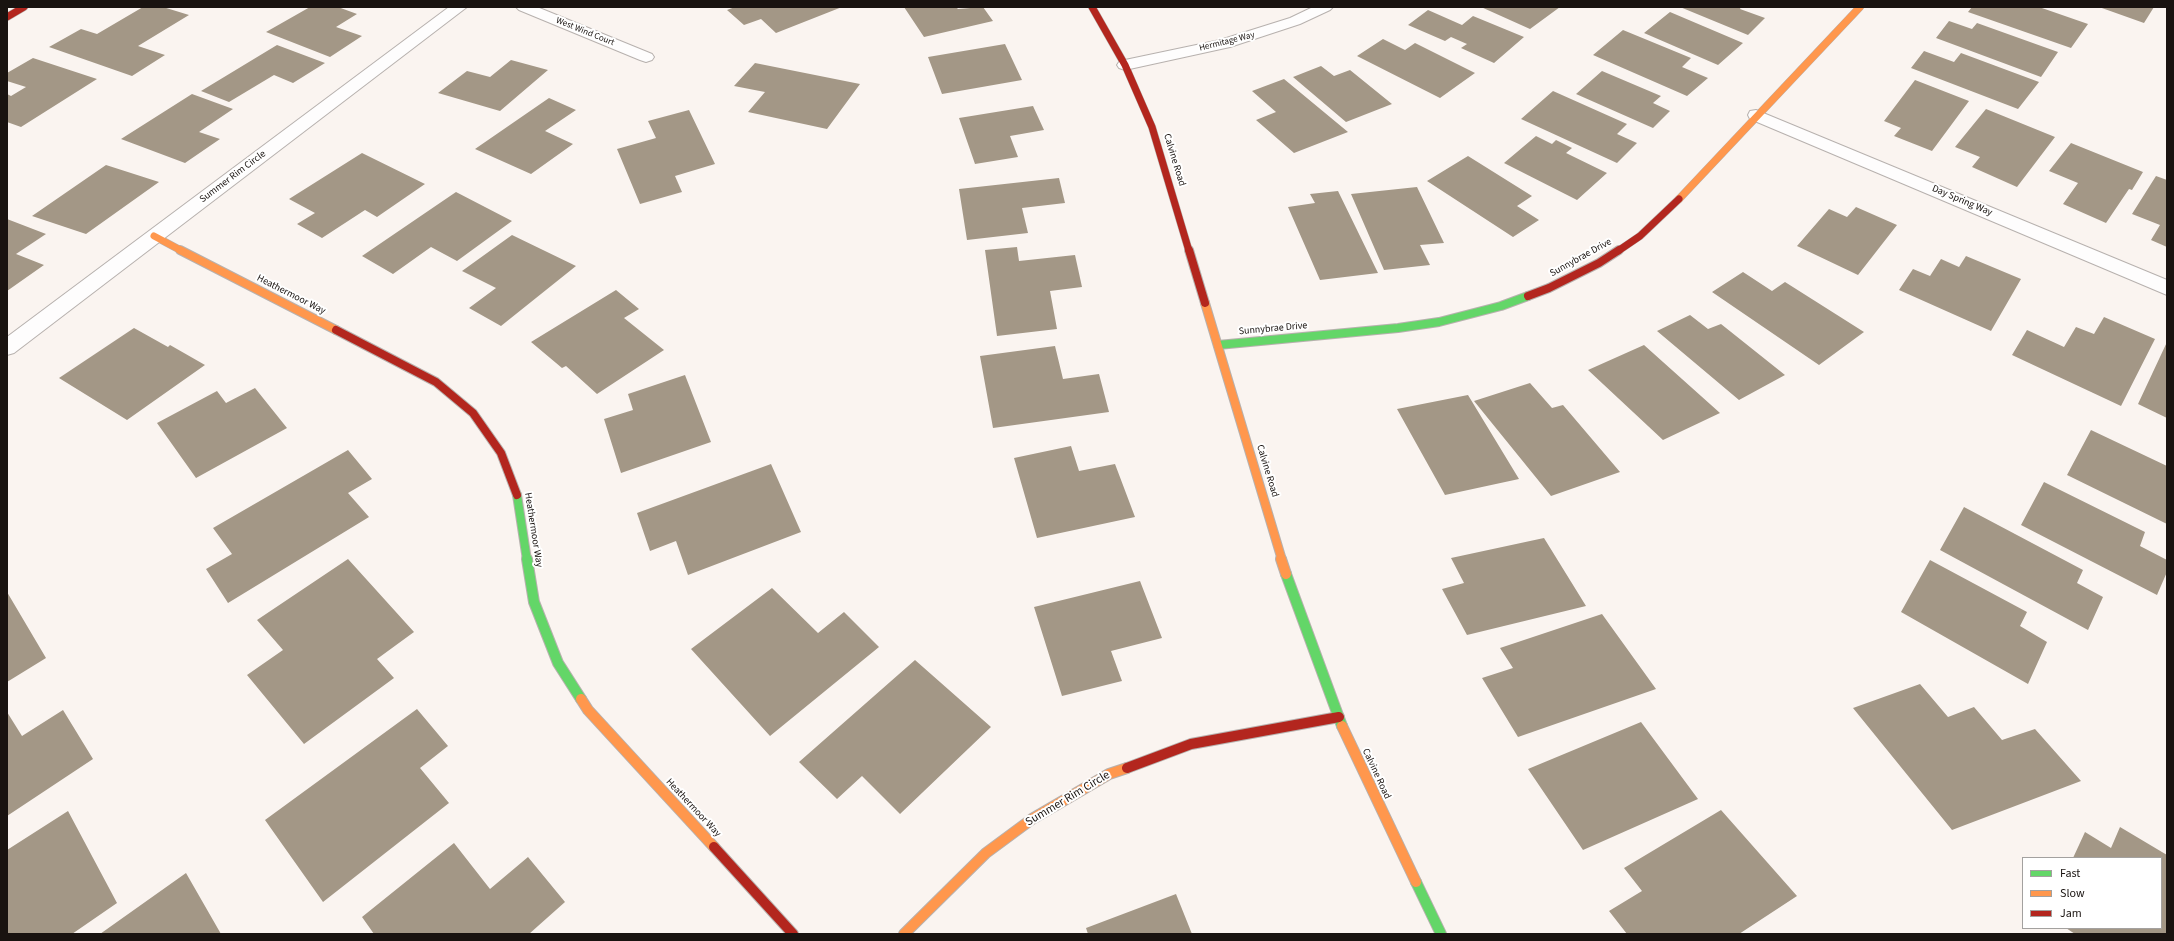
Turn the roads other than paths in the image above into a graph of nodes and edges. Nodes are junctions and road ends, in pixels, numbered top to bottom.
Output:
1 (24, 7) edge
2 (459, 7) edge
3 (524, 7) edge
4 (1092, 7) edge
5 (1326, 7) edge
6 (1860, 7) edge
7 (7, 17) edge
8 (646, 57) dead end
9 (1125, 65) junction
10 (1756, 115) junction
11 (154, 236) junction
12 (2167, 288) edge
13 (1218, 345) junction
14 (7, 348) edge
15 (1339, 718) junction
16 (793, 934) edge
17 (904, 934) edge
18 (1441, 934) edge

1 - 7 street
2 - 11 street, Summer Rim Circle
3 - 8 street, West Wind Court
4 - 9 street, Calvine Road
5 - 9 street, Hermitage Way
6 - 10 street, Sunnybrae Drive
9 - 13 street, Calvine Road
10 - 12 street, Day Spring Way
10 - 13 street, Sunnybrae Drive
11 - 14 street, Summer Rim Circle
11 - 16 street, Heathermoor Way
13 - 15 street, Calvine Road
15 - 17 street, Summer Rim Circle
15 - 18 street, Calvine Road

